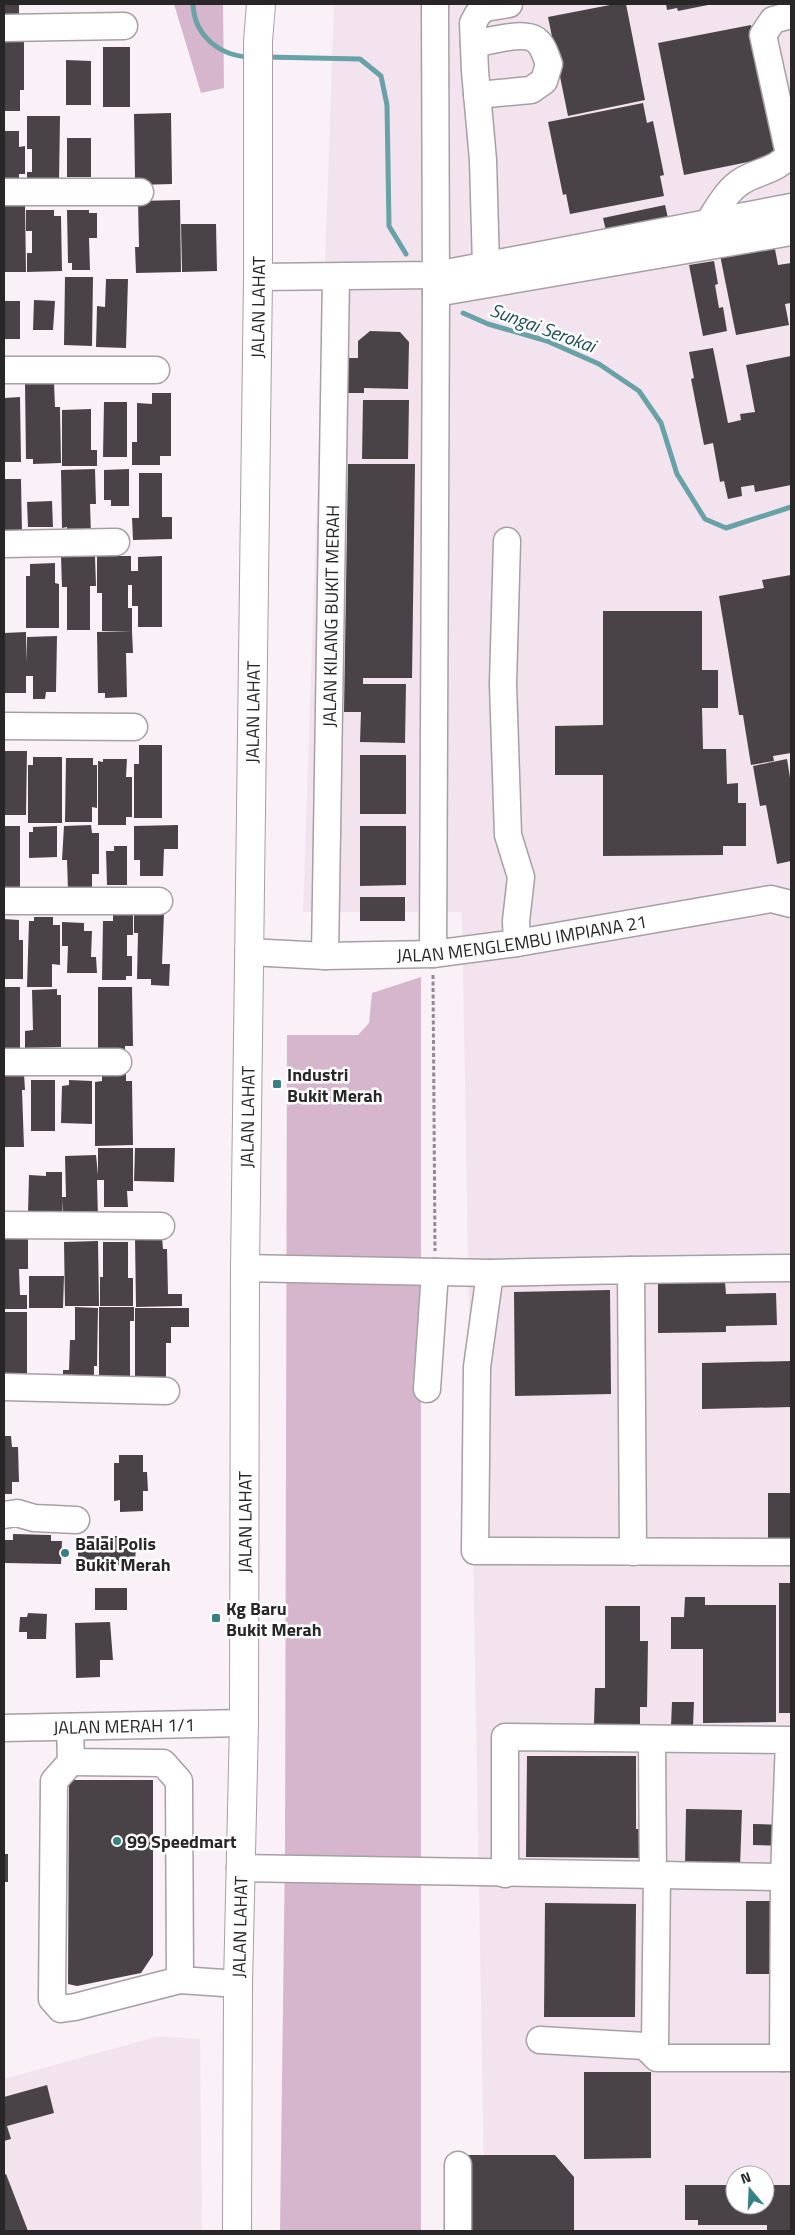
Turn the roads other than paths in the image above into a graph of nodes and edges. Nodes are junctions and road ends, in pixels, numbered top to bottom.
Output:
1 (260, 4) edge
2 (435, 4) edge
3 (508, 4) edge
4 (791, 15) edge
5 (124, 26) dead end
6 (4, 28) edge
7 (474, 44) junction
8 (477, 95) junction
9 (4, 192) edge
10 (140, 192) dead end
11 (791, 207) edge
12 (708, 223) junction
13 (791, 232) edge
14 (486, 266) junction
15 (258, 276) junction
16 (336, 277) junction
17 (436, 284) junction
18 (4, 370) edge
19 (156, 370) dead end
20 (507, 541) dead end
21 (116, 542) dead end
22 (4, 544) edge
23 (4, 726) edge
24 (134, 727) dead end
25 (4, 901) edge
26 (159, 901) dead end
27 (791, 904) edge
28 (517, 943) junction
29 (248, 952) junction
30 (433, 954) junction
31 (325, 956) junction
32 (4, 1062) edge
33 (118, 1062) dead end
34 (4, 1225) edge
35 (161, 1226) dead end
36 (246, 1268) junction
37 (791, 1268) edge
38 (631, 1270) junction
39 (435, 1272) junction
40 (490, 1273) junction
41 (4, 1387) edge
42 (427, 1389) dead end
43 (166, 1391) dead end
44 (4, 1515) edge
45 (76, 1520) dead end
46 (633, 1552) junction
47 (791, 1552) edge
48 (244, 1724) junction
49 (70, 1727) junction
50 (4, 1728) edge
51 (652, 1739) junction
52 (71, 1762) junction
53 (240, 1868) junction
54 (505, 1874) junction
55 (655, 1876) junction
56 (784, 1877) junction
57 (180, 1980) junction
58 (238, 1984) junction
59 (540, 2040) dead end
60 (650, 2052) junction
61 (787, 2058) edge
62 (458, 2164) dead end
63 (236, 2231) edge
64 (458, 2231) edge

1 - 15 main road, JALAN LAHAT
2 - 17 street
3 - 7 street
4 - 12 street
5 - 6 street
7 - 8 street
7 - 8 street
8 - 14 street
9 - 10 street
11 - 12 street
12 - 14 street
13 - 17 street
14 - 17 street
15 - 16 street
15 - 29 main road, JALAN LAHAT
16 - 17 street
16 - 31 street, JALAN KILANG BUKIT MERAH
17 - 30 street
18 - 19 street
20 - 28 street
21 - 22 street
23 - 24 street
25 - 26 street
27 - 28 street, JALAN MENGLEMBU IMPIANA 21
28 - 30 street, JALAN MENGLEMBU IMPIANA 21
29 - 31 street, JALAN MENGLEMBU IMPIANA 21
29 - 36 main road, JALAN LAHAT
30 - 31 street, JALAN MENGLEMBU IMPIANA 21
32 - 33 street
34 - 35 street
36 - 39 street
36 - 48 main road, JALAN LAHAT
37 - 38 street
38 - 40 street
38 - 46 street
39 - 40 street
39 - 42 street
40 - 46 street
41 - 43 street
44 - 45 street
46 - 47 street
48 - 49 street, JALAN MERAH 1/1
48 - 53 main road, JALAN LAHAT
49 - 50 street, JALAN MERAH 1/1
49 - 52 street
51 - 54 street
51 - 55 street
51 - 56 street
52 - 57 street
52 - 57 street
53 - 54 street
53 - 58 main road, JALAN LAHAT
54 - 55 street
55 - 56 street
55 - 60 street
56 - 61 street
57 - 58 street
58 - 63 main road, JALAN LAHAT
59 - 60 street
60 - 61 street
62 - 64 street

